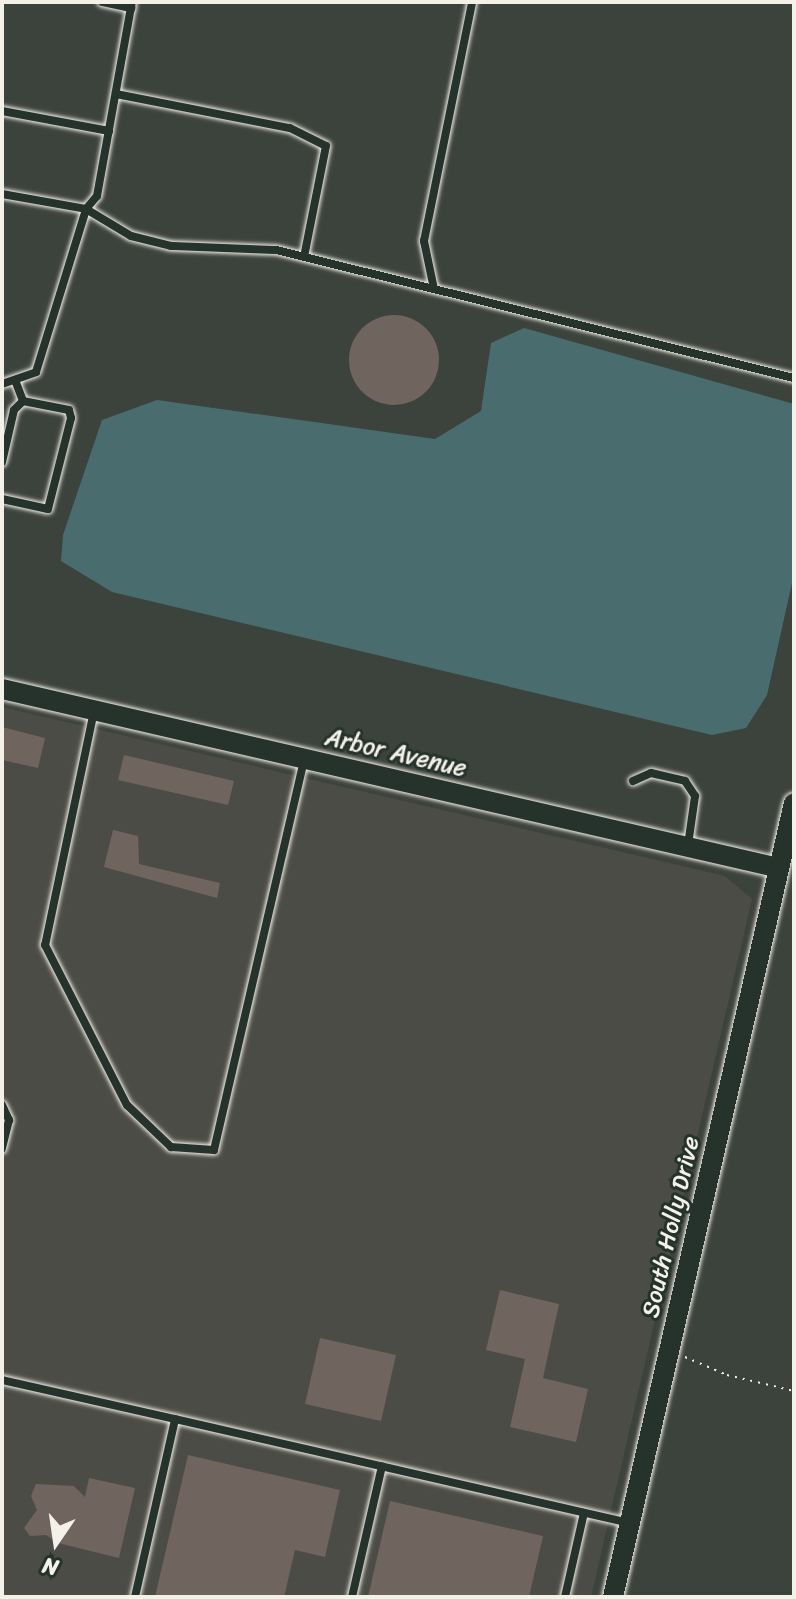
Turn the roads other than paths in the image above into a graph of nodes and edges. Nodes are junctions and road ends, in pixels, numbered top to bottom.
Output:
1 (102, 2) edge
2 (472, 2) edge
3 (131, 5) edge
4 (116, 94) junction
5 (2, 111) edge
6 (109, 131) junction
7 (2, 194) edge
8 (86, 209) junction
9 (304, 257) junction
10 (434, 289) junction
11 (794, 378) edge
12 (15, 380) junction
13 (2, 384) edge
14 (23, 401) junction
15 (2, 462) edge
16 (2, 499) edge
17 (2, 689) edge
18 (94, 710) junction
19 (305, 758) junction
20 (633, 781) dead end
21 (794, 803) edge
22 (687, 847) junction
23 (779, 868) junction
24 (2, 1105) edge
25 (2, 1149) edge
26 (2, 1380) edge
27 (175, 1419) junction
28 (382, 1466) junction
29 (584, 1513) junction
30 (630, 1523) junction
31 (135, 1597) edge
32 (352, 1597) edge
33 (565, 1597) edge
34 (613, 1597) edge

1 - 3 lane
2 - 10 lane
3 - 4 lane
4 - 6 lane
4 - 9 lane
5 - 6 lane
6 - 8 lane
7 - 8 lane
8 - 9 lane
8 - 12 lane
9 - 10 lane
10 - 11 lane
12 - 13 lane
12 - 14 lane
14 - 15 lane
14 - 16 lane
17 - 18 street, Arbor Avenue
18 - 19 street, Arbor Avenue
18 - 19 lane
19 - 22 street, Arbor Avenue
20 - 22 lane
21 - 23 street, South Holly Drive
22 - 23 street, Arbor Avenue
23 - 30 street, South Holly Drive
24 - 25 lane
26 - 27 lane
27 - 28 lane
27 - 31 lane
28 - 29 lane
28 - 32 lane
29 - 30 lane
29 - 33 lane
30 - 34 street, South Holly Drive

